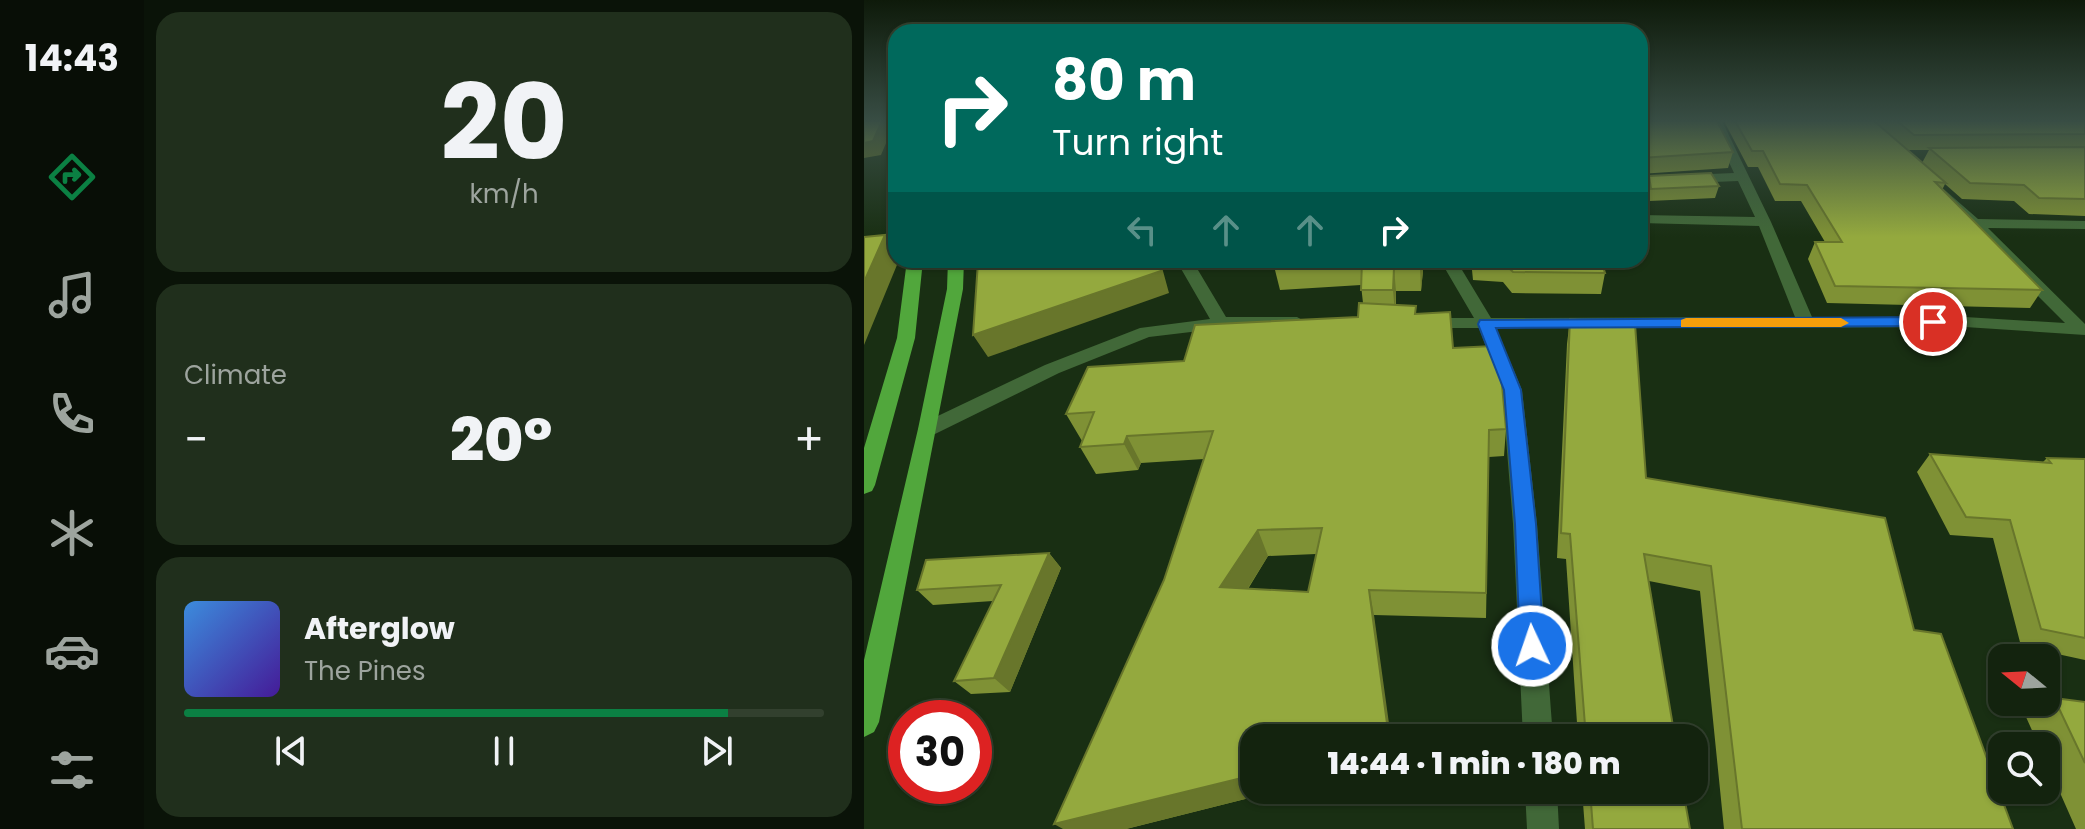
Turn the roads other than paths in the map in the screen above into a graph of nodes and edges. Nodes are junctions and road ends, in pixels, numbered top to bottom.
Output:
1 (1734, 160) edge
2 (1924, 175) edge
3 (1742, 177) junction
4 (1648, 181) edge
5 (1648, 219) edge
6 (1764, 222) junction
7 (1976, 223) junction
8 (2085, 225) edge
9 (914, 268) edge
10 (956, 268) edge
11 (1191, 268) edge
12 (1453, 268) edge
13 (1318, 322) edge
14 (1221, 323) junction
15 (1409, 323) edge
16 (1806, 323) junction
17 (1486, 324) junction
18 (2083, 330) edge
19 (928, 429) junction
20 (864, 485) edge
21 (864, 722) edge
22 (1537, 724) edge
23 (1542, 804) edge
24 (1543, 829) edge

1 - 3 street
2 - 7 street
3 - 4 street
3 - 6 street
5 - 6 street
6 - 16 street
7 - 8 street
7 - 18 street
9 - 20 main road
10 - 19 main road
11 - 14 street
12 - 17 street
13 - 14 street
14 - 19 street
15 - 17 street
16 - 17 street
16 - 18 street
17 - 22 street
19 - 21 main road
23 - 24 street

